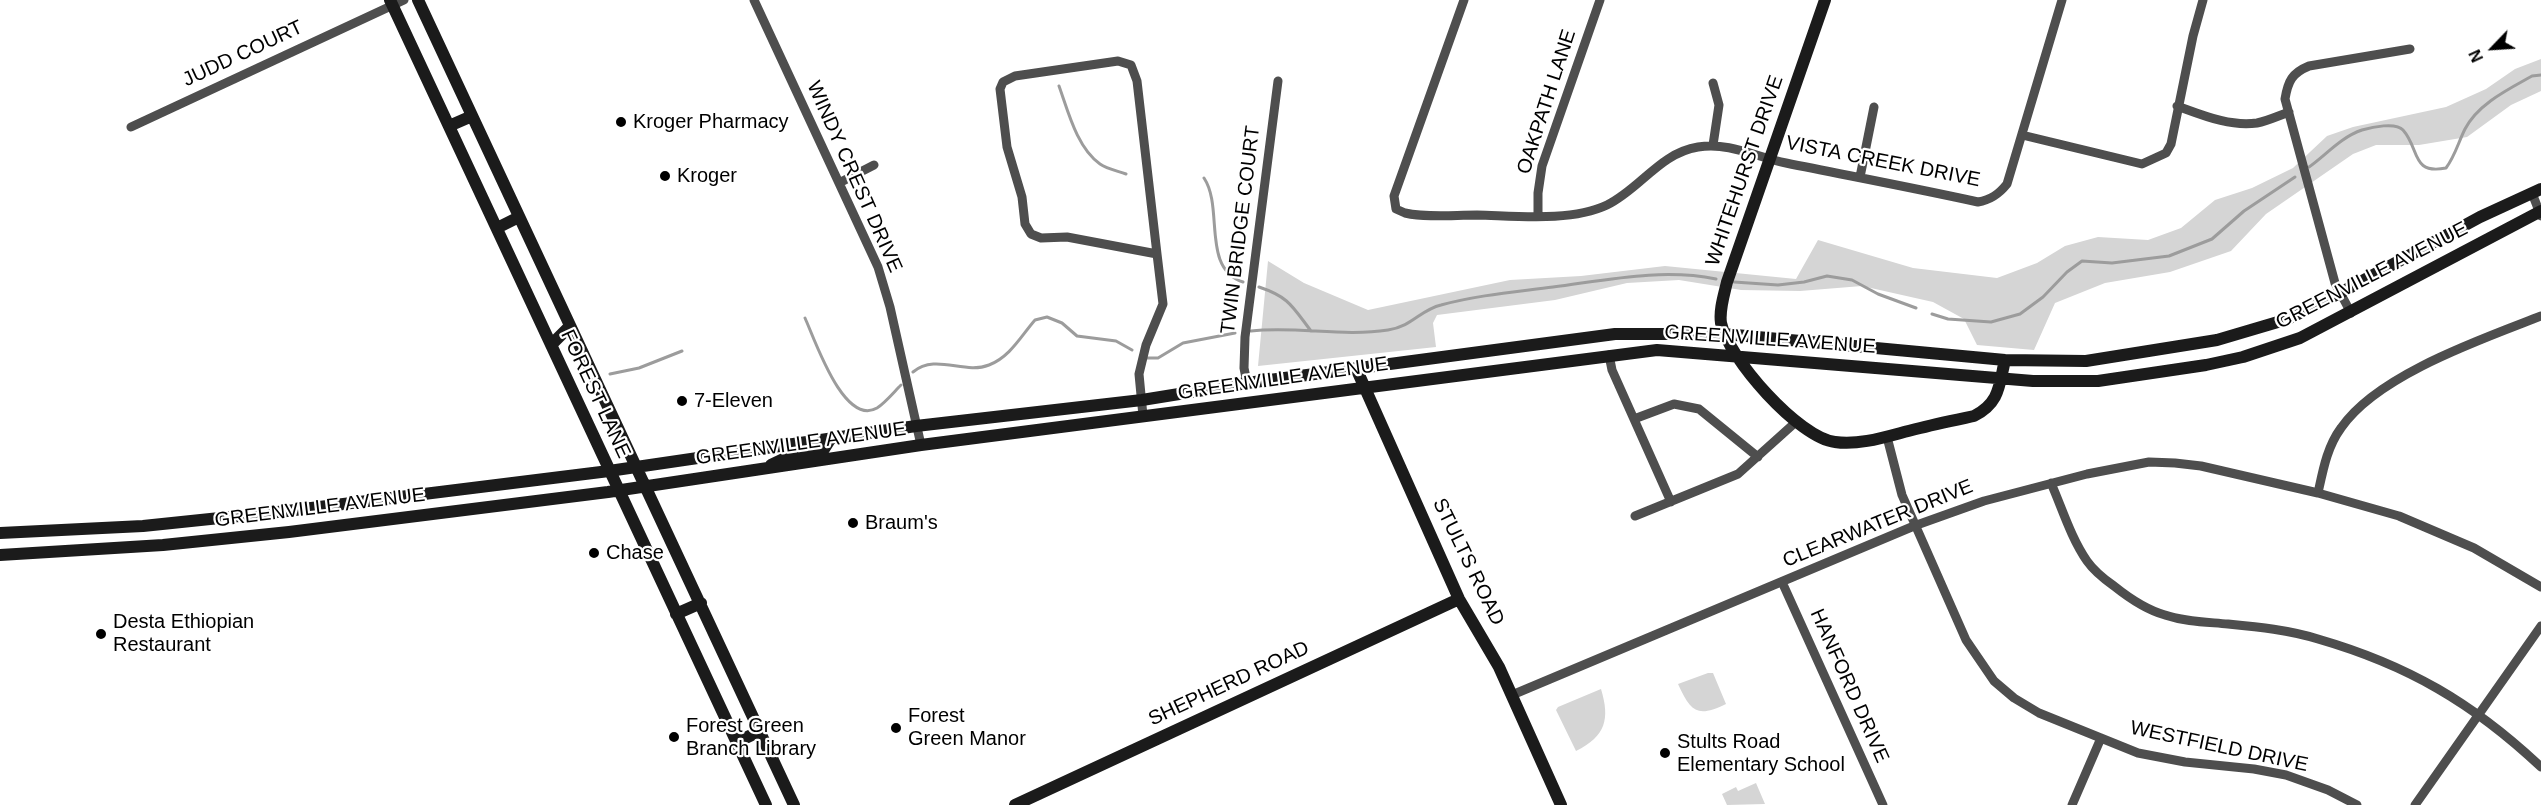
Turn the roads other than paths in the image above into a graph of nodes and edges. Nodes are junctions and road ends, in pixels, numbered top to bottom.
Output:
1 (418, 0) edge
2 (754, 0) edge
3 (1464, 0) edge
4 (1600, 0) edge
5 (1825, 0) edge
6 (2062, 0) edge
7 (2204, 0) edge
8 (396, 2) edge
9 (2410, 49) dead end
10 (1278, 81) dead end
11 (1713, 83) dead end
12 (1874, 106) dead end
13 (2177, 106) junction
14 (2289, 112) junction
15 (472, 116) junction
16 (449, 126) junction
17 (131, 128) dead end
18 (2022, 135) junction
19 (1713, 145) junction
20 (1770, 158) junction
21 (874, 165) dead end
22 (1860, 177) junction
23 (839, 183) junction
24 (2536, 191) edge
25 (2540, 213) edge
26 (1538, 216) junction
27 (519, 217) junction
28 (496, 228) junction
29 (1157, 254) junction
30 (2340, 294) junction
31 (2351, 313) junction
32 (2541, 316) edge
33 (570, 326) junction
34 (1725, 334) junction
35 (551, 345) junction
36 (1609, 355) junction
37 (1736, 356) junction
38 (2005, 360) junction
39 (1356, 368) junction
40 (2001, 378) junction
41 (1247, 383) junction
42 (1365, 387) junction
43 (1142, 400) junction
44 (1143, 416) junction
45 (1634, 419) junction
46 (1797, 421) junction
47 (916, 426) junction
48 (1887, 437) junction
49 (831, 438) junction
50 (921, 446) junction
51 (1758, 457) junction
52 (636, 466) junction
53 (768, 468) junction
54 (609, 471) junction
55 (2051, 483) junction
56 (646, 487) junction
57 (619, 490) junction
58 (2318, 493) junction
59 (393, 498) junction
60 (1671, 502) junction
61 (287, 511) junction
62 (1635, 516) dead end
63 (395, 519) junction
64 (1914, 525) junction
65 (70, 529) junction
66 (289, 532) junction
67 (0, 533) edge
68 (69, 551) junction
69 (0, 555) edge
70 (1782, 582) junction
71 (2541, 587) edge
72 (1459, 599) junction
73 (701, 603) junction
74 (676, 614) junction
75 (2541, 626) edge
76 (1512, 695) junction
77 (2480, 714) junction
78 (760, 731) junction
79 (2100, 738) junction
80 (737, 742) junction
81 (2541, 767) edge
82 (1040, 800) edge
83 (766, 805) edge
84 (794, 805) edge
85 (1015, 805) edge
86 (1561, 805) edge
87 (1883, 805) edge
88 (2072, 805) edge
89 (2357, 805) edge
90 (2415, 805) edge

1 - 15 main road, FOREST LANE
2 - 23 street, WINDY CREST DRIVE
3 - 26 street
4 - 26 street, OAKPATH LANE
5 - 20 main road, WHITEHURST DRIVE
6 - 18 street, VISTA CREEK DRIVE
7 - 13 street
8 - 16 main road, FOREST LANE
8 - 17 street, JUDD COURT
9 - 14 street
10 - 41 street, TWIN BRIDGE COURT
11 - 19 street
12 - 22 street
13 - 14 street
13 - 18 street
14 - 30 street
15 - 16 main road
15 - 27 main road, FOREST LANE
16 - 28 main road, FOREST LANE
18 - 22 street, VISTA CREEK DRIVE
19 - 20 street, VISTA CREEK DRIVE
19 - 26 street
20 - 22 street, VISTA CREEK DRIVE
20 - 34 main road, WHITEHURST DRIVE
21 - 23 street
23 - 47 street, WINDY CREST DRIVE
24 - 25 street
24 - 30 main road, GREENVILLE AVENUE
25 - 31 main road, GREENVILLE AVENUE
27 - 28 main road
27 - 33 main road, FOREST LANE
28 - 35 main road, FOREST LANE
29 - 29 street
29 - 43 street
30 - 31 street
30 - 38 main road, GREENVILLE AVENUE
31 - 40 main road, GREENVILLE AVENUE
32 - 58 street
33 - 35 main road
33 - 52 main road, FOREST LANE
34 - 37 main road, WHITEHURST DRIVE
34 - 38 main road, GREENVILLE AVENUE
34 - 39 main road, GREENVILLE AVENUE
35 - 54 main road, FOREST LANE
36 - 37 main road, GREENVILLE AVENUE
36 - 42 main road, GREENVILLE AVENUE
36 - 45 street
37 - 40 main road, GREENVILLE AVENUE
37 - 46 main road, WHITEHURST DRIVE
38 - 40 main road, WHITEHURST DRIVE
39 - 41 main road, GREENVILLE AVENUE
39 - 42 main road, STULTS ROAD
40 - 48 main road, WHITEHURST DRIVE
41 - 43 main road, GREENVILLE AVENUE
42 - 44 main road, GREENVILLE AVENUE
42 - 72 main road, STULTS ROAD
43 - 44 street
43 - 47 main road, GREENVILLE AVENUE
44 - 50 main road, GREENVILLE AVENUE
45 - 51 street
45 - 60 street
46 - 48 main road, WHITEHURST DRIVE
46 - 51 street
47 - 49 main road, GREENVILLE AVENUE
47 - 50 street, WINDY CREST DRIVE
48 - 64 street, WESTFIELD DRIVE
49 - 52 main road, GREENVILLE AVENUE
49 - 53 main road
50 - 53 main road, GREENVILLE AVENUE
51 - 60 street
52 - 54 main road, GREENVILLE AVENUE
52 - 56 main road, FOREST LANE
53 - 56 main road, GREENVILLE AVENUE
54 - 57 main road, FOREST LANE
54 - 59 main road, GREENVILLE AVENUE
55 - 58 street, CLEARWATER DRIVE
55 - 64 street, CLEARWATER DRIVE
55 - 77 street
56 - 57 main road, GREENVILLE AVENUE
56 - 73 main road, FOREST LANE
57 - 63 main road, GREENVILLE AVENUE
57 - 74 main road, FOREST LANE
58 - 71 street, CLEARWATER DRIVE
59 - 61 main road, GREENVILLE AVENUE
59 - 63 main road
60 - 62 street
61 - 65 main road, GREENVILLE AVENUE
61 - 66 main road
63 - 66 main road, GREENVILLE AVENUE
64 - 70 street, CLEARWATER DRIVE
64 - 79 street, WESTFIELD DRIVE
65 - 67 main road, GREENVILLE AVENUE
65 - 68 main road
66 - 68 main road, GREENVILLE AVENUE
68 - 69 main road, GREENVILLE AVENUE
70 - 76 street, CLEARWATER DRIVE
70 - 87 street, HANFORD DRIVE
72 - 76 main road, STULTS ROAD
72 - 82 main road, SHEPHERD ROAD
73 - 74 main road
73 - 78 main road, FOREST LANE
74 - 80 main road, FOREST LANE
75 - 77 street
76 - 86 main road, STULTS ROAD
77 - 81 street
77 - 90 street
78 - 80 main road
78 - 84 main road, FOREST LANE
79 - 88 street
79 - 89 street, WESTFIELD DRIVE
80 - 83 main road, FOREST LANE
82 - 85 main road, SHEPHERD ROAD

